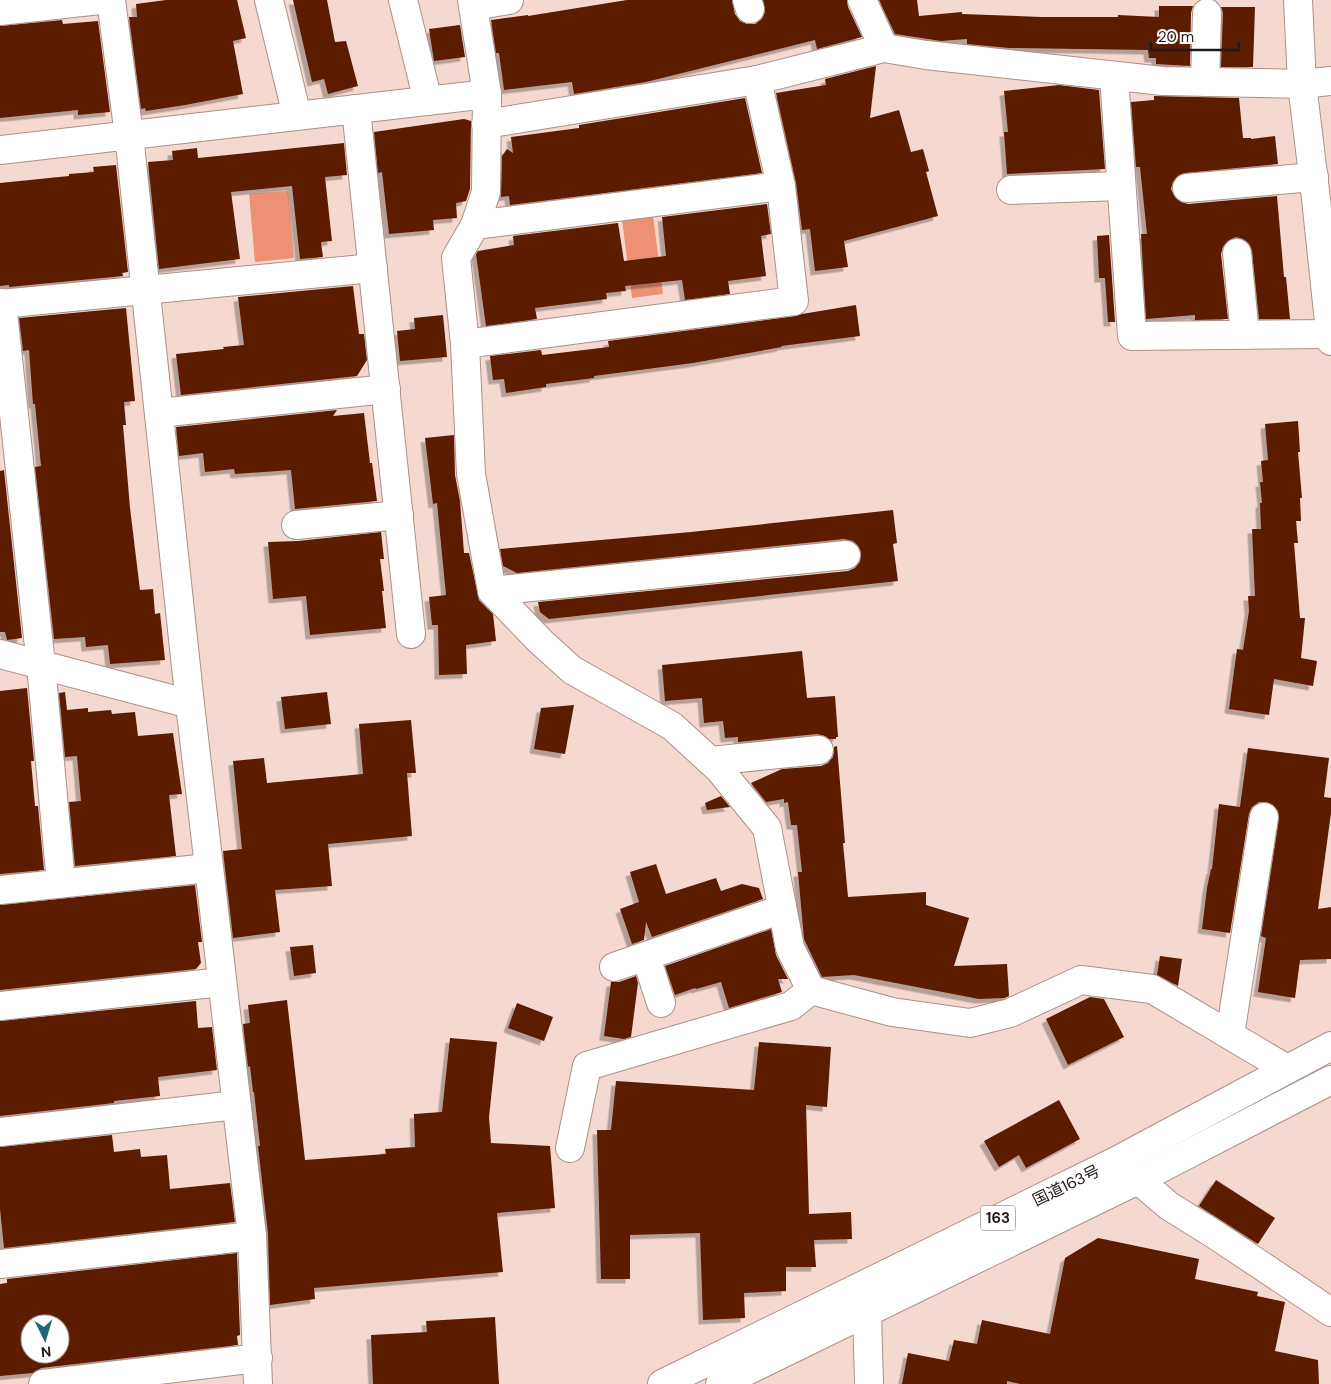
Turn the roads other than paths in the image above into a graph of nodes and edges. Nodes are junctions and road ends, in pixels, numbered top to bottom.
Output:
1 (100, 0) edge
2 (111, 0) edge
3 (269, 0) edge
4 (403, 0) edge
5 (509, 0) edge
6 (862, 0) edge
7 (1298, 0) edge
8 (472, 3) edge
9 (0, 11) edge
10 (1207, 13) dead end
11 (884, 48) junction
12 (1114, 76) junction
13 (757, 80) junction
14 (1331, 81) edge
15 (1206, 82) junction
16 (1302, 84) junction
17 (487, 94) junction
18 (428, 101) junction
19 (356, 109) junction
20 (297, 116) junction
21 (486, 124) junction
22 (129, 135) junction
23 (0, 150) edge
24 (781, 186) junction
25 (1122, 186) junction
26 (1187, 188) dead end
27 (1012, 190) dead end
28 (1320, 192) edge
29 (475, 226) junction
30 (1237, 253) dead end
31 (373, 268) junction
32 (146, 289) junction
33 (1, 303) edge
34 (1245, 335) junction
35 (1331, 338) edge
36 (465, 344) junction
37 (386, 389) junction
38 (159, 413) junction
39 (399, 515) junction
40 (296, 526) dead end
41 (846, 555) dead end
42 (492, 591) junction
43 (411, 634) dead end
44 (0, 654) edge
45 (40, 664) junction
46 (190, 704) junction
47 (819, 750) dead end
48 (710, 760) junction
49 (1264, 816) dead end
50 (208, 868) junction
51 (61, 883) junction
52 (0, 890) edge
53 (782, 909) junction
54 (646, 957) junction
55 (614, 967) dead end
56 (222, 982) junction
57 (811, 990) junction
58 (661, 1002) dead end
59 (0, 1006) edge
60 (1230, 1035) junction
61 (1331, 1046) edge
62 (1287, 1069) junction
63 (1331, 1080) edge
64 (236, 1105) junction
65 (0, 1132) edge
66 (570, 1148) dead end
67 (1116, 1161) junction
68 (1138, 1180) junction
69 (252, 1236) junction
70 (0, 1264) edge
71 (861, 1300) junction
72 (1331, 1312) edge
73 (258, 1371) edge
74 (42, 1384) edge
75 (662, 1384) edge
76 (720, 1384) edge
77 (869, 1384) edge

1 - 9 main road
2 - 22 main road
3 - 20 main road
4 - 18 main road
5 - 8 main road
6 - 11 main road
7 - 16 main road
8 - 17 main road
10 - 15 main road
11 - 12 main road
11 - 13 main road
12 - 15 main road
12 - 25 main road
13 - 21 main road
13 - 24 main road
14 - 16 main road
15 - 16 main road
16 - 28 main road
17 - 18 main road
17 - 21 main road
18 - 19 main road
19 - 20 main road
19 - 31 main road
20 - 22 main road
21 - 29 main road
22 - 23 main road
22 - 32 main road
24 - 29 main road
24 - 36 main road
25 - 27 main road
25 - 34 main road
26 - 28 main road
28 - 35 main road
29 - 36 main road
30 - 34 main road
31 - 32 main road
31 - 37 main road
32 - 33 main road
32 - 38 main road
33 - 45 main road
34 - 35 main road
36 - 42 main road
37 - 38 main road
37 - 39 main road
38 - 46 main road
39 - 40 main road
39 - 43 main road
41 - 42 main road
42 - 48 main road
44 - 45 main road
45 - 46 main road
45 - 51 main road
46 - 50 main road
47 - 48 main road
48 - 53 main road
49 - 60 main road
50 - 51 main road
50 - 56 main road
51 - 52 main road
53 - 54 main road
53 - 57 main road
54 - 55 main road
54 - 58 main road
56 - 59 main road
56 - 64 main road
57 - 60 main road
57 - 66 main road
60 - 62 main road
61 - 62 main road, 国道163号 / 163
62 - 67 main road, 国道163号 / 163
63 - 68 main road, 国道163号 / 163
64 - 65 main road
64 - 69 main road
67 - 68 main road
67 - 71 main road, 国道163号 / 163
68 - 71 main road, 国道163号 / 163
68 - 72 main road
69 - 70 main road
69 - 73 main road
71 - 75 main road, 国道163号 / 163
71 - 76 main road, 国道163号 / 163
71 - 77 main road
73 - 74 main road

